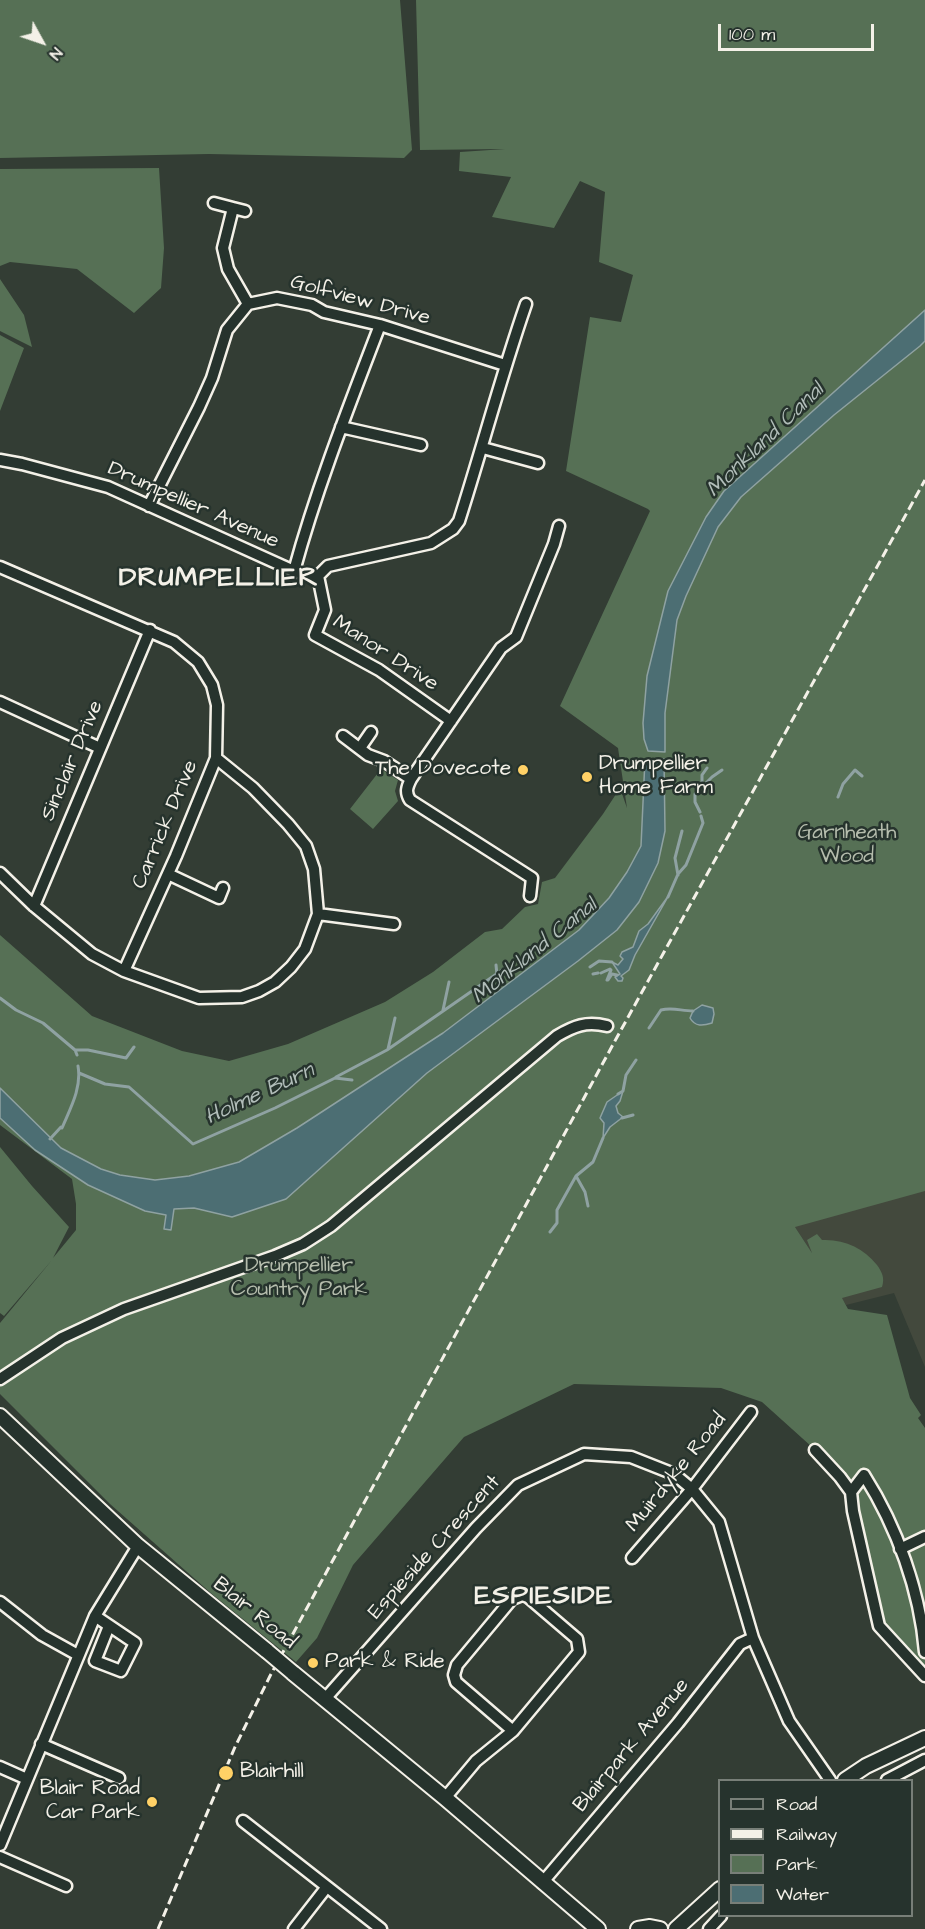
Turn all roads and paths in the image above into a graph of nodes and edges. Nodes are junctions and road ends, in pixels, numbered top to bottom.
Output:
1 (214, 203) dead end
2 (233, 208) junction
3 (245, 211) dead end
4 (249, 304) junction
5 (526, 304) dead end
6 (380, 325) junction
7 (505, 365) junction
8 (341, 427) junction
9 (422, 445) dead end
10 (483, 448) junction
11 (0, 460) edge
12 (538, 463) dead end
13 (149, 506) junction
14 (559, 526) dead end
15 (0, 567) edge
16 (294, 571) junction
17 (318, 576) junction
18 (150, 630) junction
19 (0, 702) edge
20 (451, 721) junction
21 (371, 732) dead end
22 (343, 736) dead end
23 (100, 748) junction
24 (360, 748) junction
25 (216, 758) junction
26 (411, 779) junction
27 (0, 873) edge
28 (168, 874) junction
29 (530, 896) dead end
30 (219, 898) dead end
31 (34, 906) junction
32 (318, 914) junction
33 (394, 924) dead end
34 (124, 971) junction
35 (607, 1026) dead end
36 (0, 1379) edge
37 (751, 1412) dead end
38 (0, 1416) edge
39 (815, 1450) dead end
40 (692, 1489) junction
41 (851, 1492) junction
42 (925, 1537) edge
43 (138, 1546) junction
44 (900, 1550) junction
45 (632, 1558) dead end
46 (0, 1603) edge
47 (95, 1616) junction
48 (109, 1626) dead end
49 (753, 1638) junction
50 (925, 1652) edge
51 (78, 1655) junction
52 (925, 1676) edge
53 (324, 1700) junction
54 (513, 1731) junction
55 (920, 1740) edge
56 (41, 1744) junction
57 (925, 1760) edge
58 (0, 1767) edge
59 (119, 1778) dead end
60 (27, 1779) junction
61 (829, 1779) edge
62 (846, 1779) edge
63 (889, 1779) edge
64 (445, 1798) junction
65 (243, 1821) dead end
66 (0, 1845) edge
67 (0, 1857) edge
68 (542, 1883) junction
69 (66, 1886) dead end
70 (326, 1888) junction
71 (718, 1891) edge
72 (720, 1917) edge
73 (294, 1929) edge
74 (381, 1929) edge
75 (598, 1929) edge
76 (638, 1929) edge
77 (660, 1929) edge
78 (676, 1929) edge
79 (709, 1929) edge

1 - 2 street
2 - 3 street
2 - 4 street
4 - 6 street, Golfview Drive
4 - 13 street
5 - 7 street
6 - 7 street, Golfview Drive
6 - 8 street
7 - 10 street
8 - 9 street
8 - 16 street
10 - 12 street
10 - 17 street
11 - 13 street, Drumpellier Avenue
13 - 16 street, Drumpellier Avenue
14 - 20 street
15 - 18 street, Carrick Drive
16 - 17 street, Drumpellier Avenue
17 - 20 street, Manor Drive
18 - 23 street, Sinclair Drive
18 - 25 street, Carrick Drive
19 - 23 street
20 - 26 street
21 - 24 street
22 - 24 street
23 - 31 street, Sinclair Drive
24 - 26 street
25 - 28 street, Carrick Drive
25 - 32 street
26 - 29 street
27 - 31 street
28 - 30 street
28 - 34 street, Carrick Drive
31 - 34 street
32 - 33 street
32 - 34 street
35 - 36 street
37 - 40 street, Muirdyke Road
38 - 43 street, Blair Road
39 - 41 street
40 - 45 street, Muirdyke Road
40 - 49 street, Espieside Crescent
40 - 53 street, Espieside Crescent
41 - 44 street
41 - 52 street
42 - 44 street
43 - 47 street
43 - 53 street, Blair Road, bridge
44 - 50 street
46 - 51 street
47 - 48 street
47 - 51 street
49 - 61 street, Espieside Crescent
49 - 68 street, Blairpark Avenue
51 - 56 street
53 - 64 street, Blair Road
54 - 54 street
54 - 64 street
55 - 57 street
55 - 62 street
56 - 59 street
56 - 60 street
57 - 63 street
58 - 60 street
60 - 66 street
64 - 68 street, Blair Road
65 - 70 street
67 - 69 street
68 - 75 street, Blair Road
70 - 73 street
70 - 74 street
71 - 78 street
72 - 79 street
76 - 77 street

